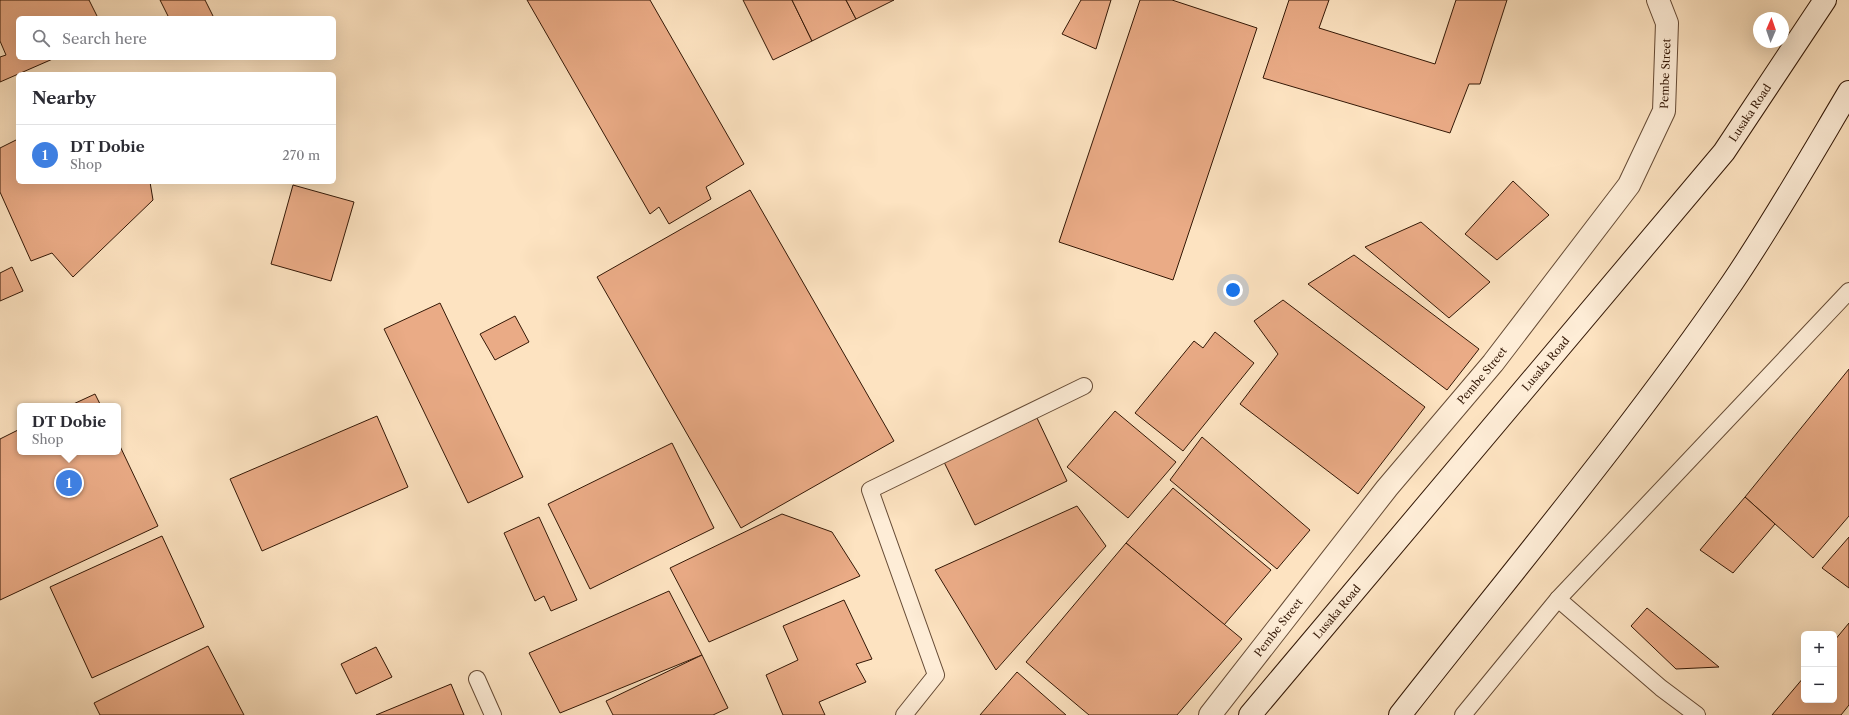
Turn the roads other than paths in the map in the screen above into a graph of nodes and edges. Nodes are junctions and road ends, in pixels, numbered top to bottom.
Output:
1 (1658, 0) edge
2 (1825, 0) edge
3 (1849, 92) edge
4 (1849, 291) edge
5 (1084, 386) dead end
6 (1558, 599) junction
7 (477, 679) dead end
8 (494, 715) edge
9 (904, 715) edge
10 (1210, 715) edge
11 (1250, 715) edge
12 (1400, 715) edge
13 (1464, 715) edge
14 (1697, 715) edge

1 - 10 main road, Pembe Street
2 - 11 main road, Lusaka Road
3 - 12 main road
4 - 6 lane
5 - 9 lane
6 - 13 lane
6 - 14 lane
7 - 8 lane

